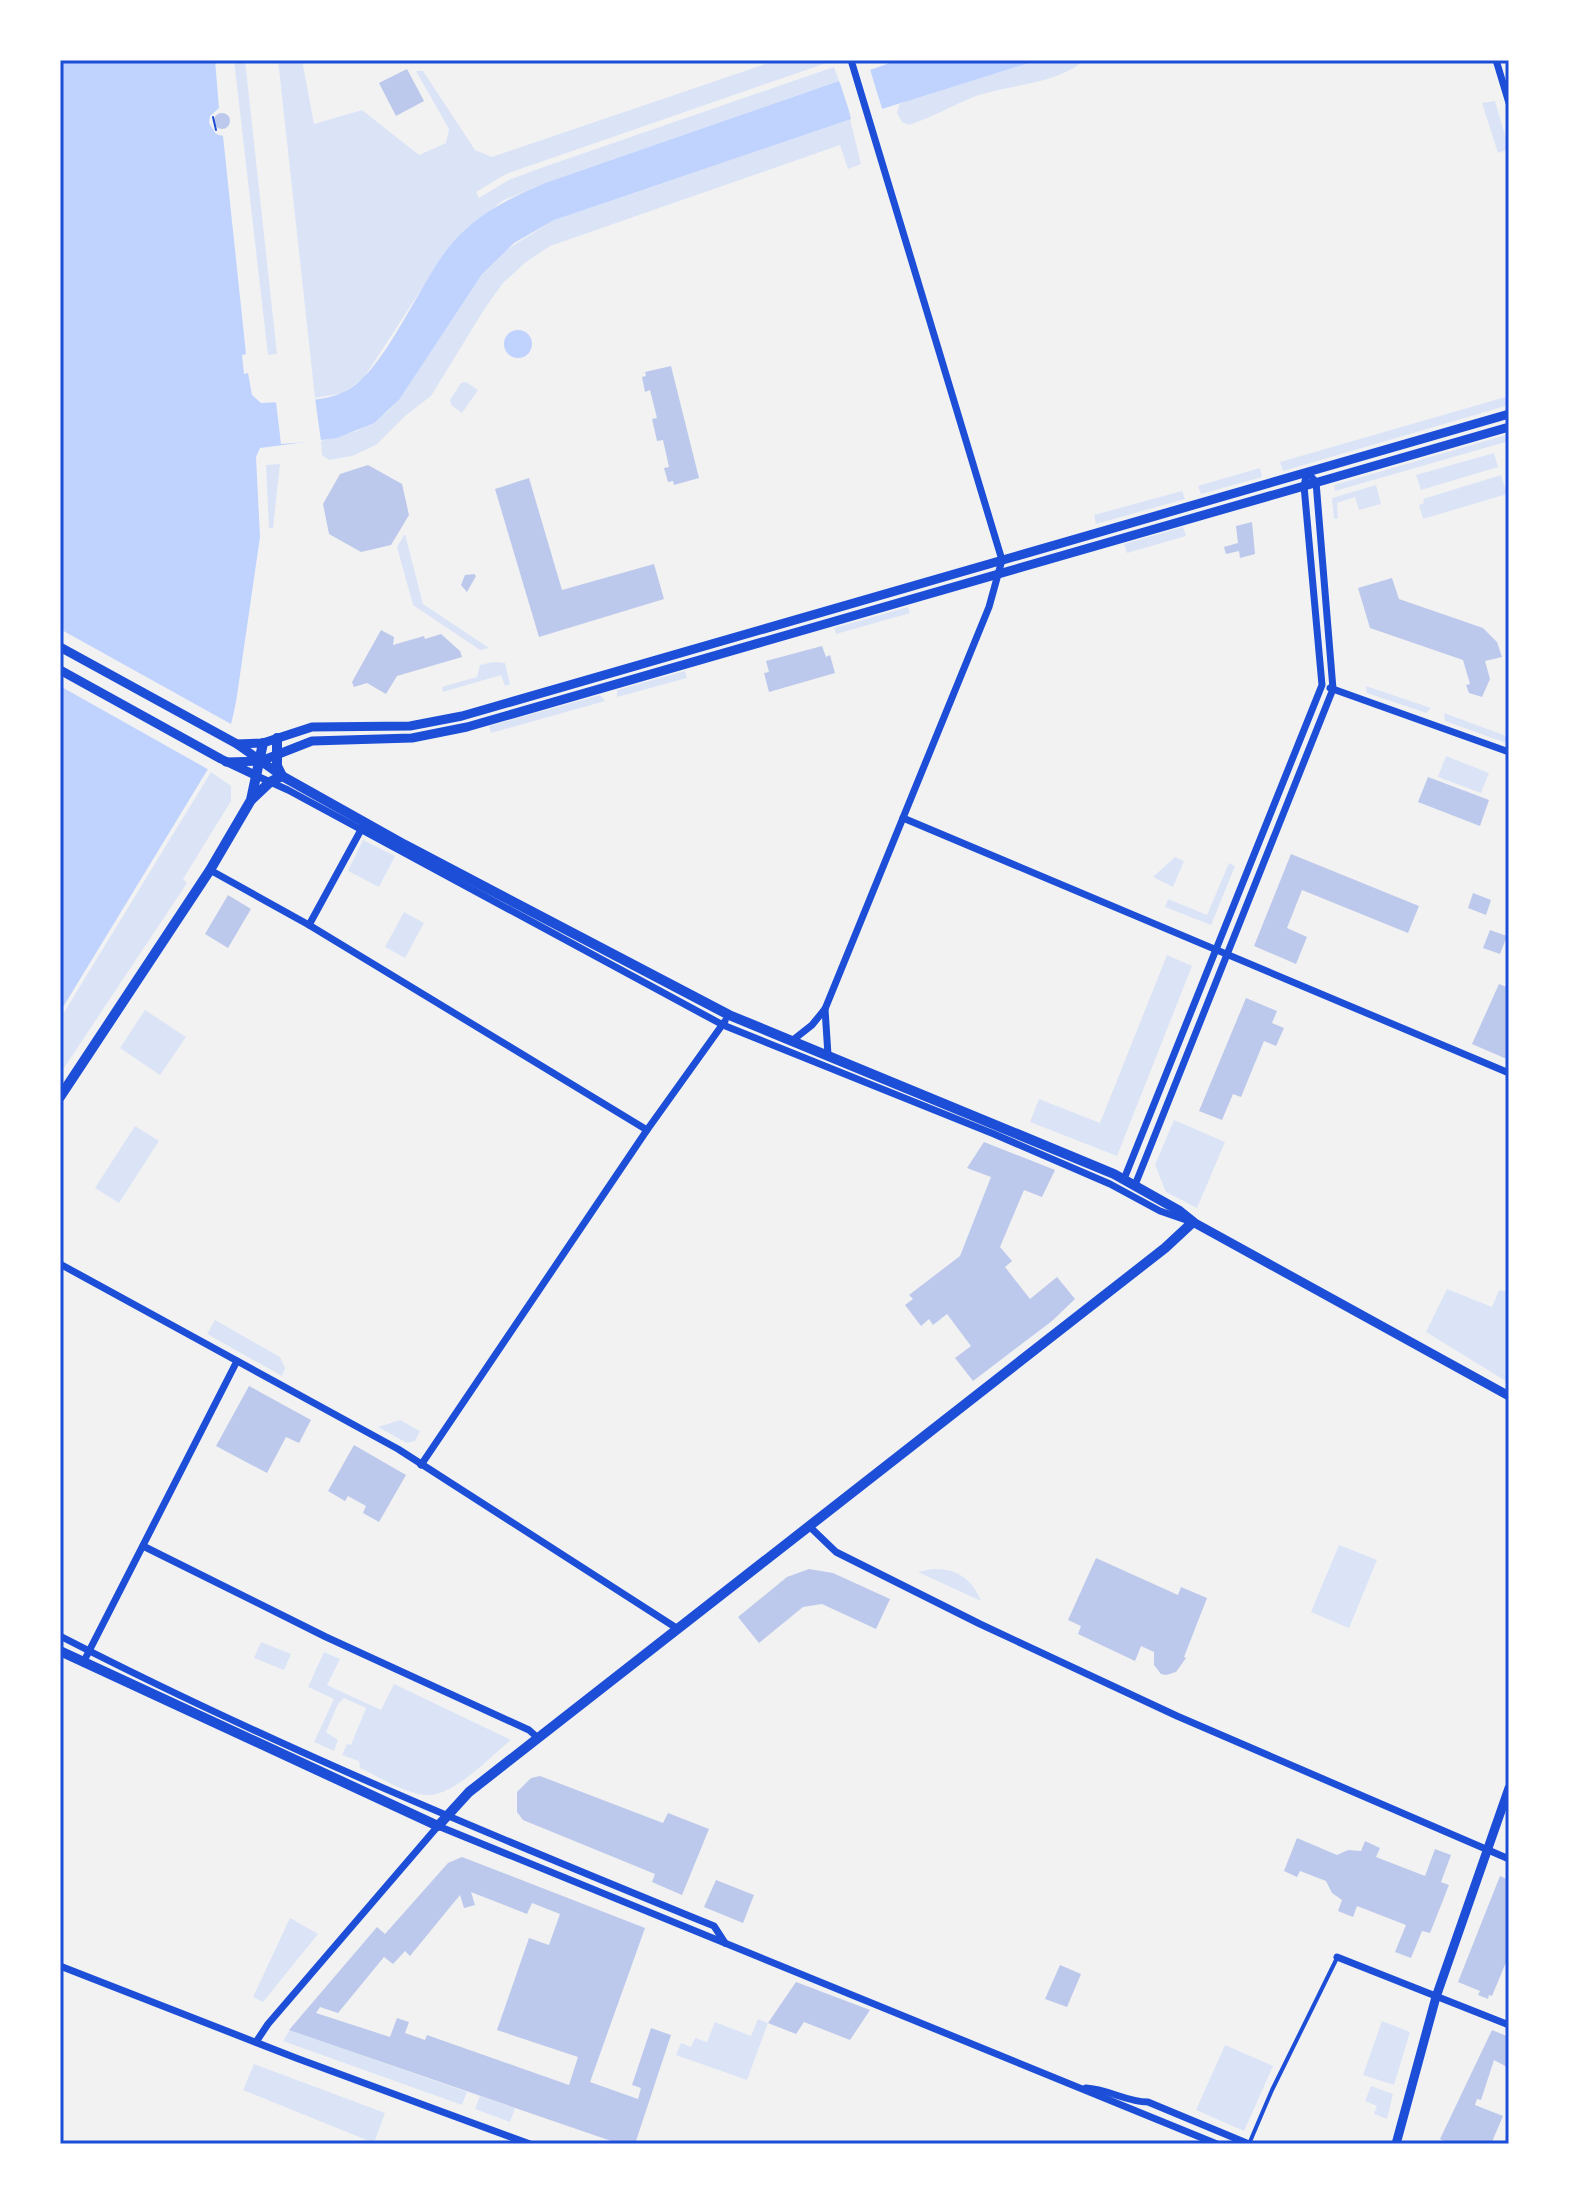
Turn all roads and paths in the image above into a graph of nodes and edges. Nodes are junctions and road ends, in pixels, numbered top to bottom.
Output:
1 (1496, 60) edge
2 (852, 62) edge
3 (1509, 103) edge
4 (213, 117) dead end
5 (216, 130) dead end
6 (1509, 414) edge
7 (1509, 427) edge
8 (1307, 472) junction
9 (1316, 482) junction
10 (1304, 486) junction
11 (1002, 560) junction
12 (999, 574) junction
13 (60, 647) edge
14 (60, 670) edge
15 (1322, 685) junction
16 (1333, 689) junction
17 (277, 738) junction
18 (234, 742) junction
19 (263, 743) junction
20 (1509, 752) edge
21 (277, 754) junction
22 (224, 760) junction
23 (261, 761) junction
24 (257, 776) junction
25 (282, 776) junction
26 (270, 782) junction
27 (251, 800) junction
28 (903, 818) junction
29 (363, 827) junction
30 (210, 870) junction
31 (309, 925) junction
32 (1216, 950) junction
33 (1227, 954) junction
34 (825, 1009) junction
35 (726, 1020) junction
36 (793, 1040) junction
37 (828, 1055) junction
38 (1509, 1073) edge
39 (60, 1097) edge
40 (647, 1130) junction
41 (1124, 1179) junction
42 (1135, 1185) junction
43 (1193, 1222) junction
44 (60, 1264) edge
45 (237, 1361) junction
46 (1509, 1396) edge
47 (421, 1465) junction
48 (810, 1527) junction
49 (143, 1546) junction
50 (678, 1629) junction
51 (60, 1636) edge
52 (60, 1651) edge
53 (90, 1651) junction
54 (83, 1663) junction
55 (538, 1738) junction
56 (1509, 1788) edge
57 (447, 1817) junction
58 (438, 1826) junction
59 (1487, 1850) junction
60 (1509, 1859) edge
61 (726, 1945) junction
62 (1337, 1957) joint
63 (60, 1966) edge
64 (1436, 1997) junction
65 (1509, 2025) edge
66 (256, 2042) junction
67 (1079, 2088) junction
68 (530, 2144) edge
69 (1217, 2144) edge
70 (1249, 2144) edge
71 (1396, 2144) edge

1 - 3 street
2 - 11 street
4 - 5 path
6 - 8 street
7 - 9 street
8 - 9 street
8 - 10 street
8 - 11 street
9 - 10 street
9 - 16 street
10 - 12 street
10 - 15 street
11 - 12 street
11 - 17 street
12 - 21 street
12 - 28 street
13 - 18 street
14 - 22 street
15 - 16 street
15 - 32 street
16 - 20 street
16 - 33 street
17 - 19 street
17 - 21 main road
18 - 19 street
18 - 23 street
19 - 23 main road
21 - 23 street
21 - 25 main road
22 - 23 street
22 - 24 street
23 - 24 main road
23 - 25 street
24 - 26 street
24 - 27 main road
25 - 26 main road
25 - 29 main road
26 - 27 main road
26 - 29 street
27 - 30 main road
28 - 32 street
28 - 34 street
29 - 31 street
29 - 35 main road
30 - 31 street
30 - 39 main road
31 - 40 street
32 - 33 street
32 - 41 street
33 - 38 street
33 - 42 street
34 - 36 street
34 - 37 street
35 - 36 main road
35 - 40 street
35 - 43 street
36 - 37 main road
37 - 41 main road
40 - 47 street
41 - 42 main road
42 - 43 main road
43 - 46 street
43 - 48 main road
44 - 45 street
45 - 47 street
45 - 49 street
47 - 50 street
48 - 50 main road
48 - 59 street
49 - 53 street
49 - 55 street
50 - 55 main road
51 - 53 street
52 - 54 main road
53 - 54 street
53 - 57 street
54 - 58 main road
55 - 57 main road
56 - 59 street
57 - 58 main road
57 - 61 street
58 - 61 street
58 - 66 street
59 - 60 street
59 - 64 street
61 - 67 street
62 - 64 street
62 - 70 lane
63 - 66 street
64 - 65 street
64 - 71 street
66 - 68 street
67 - 69 street
67 - 70 street

